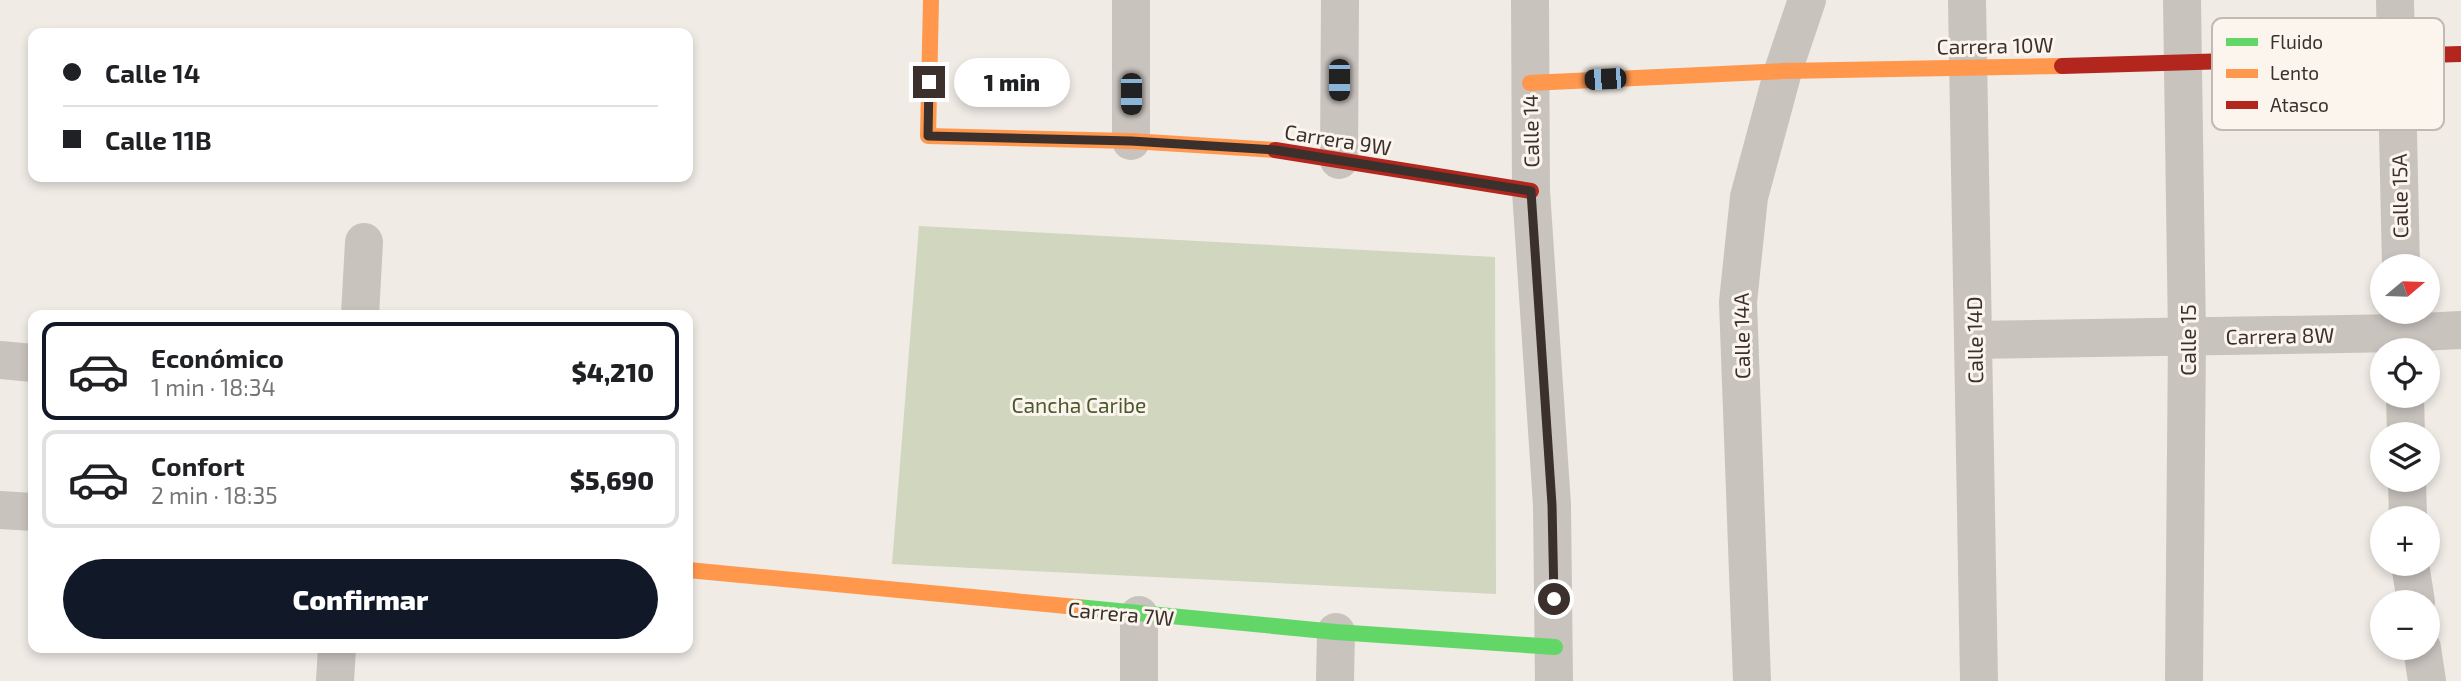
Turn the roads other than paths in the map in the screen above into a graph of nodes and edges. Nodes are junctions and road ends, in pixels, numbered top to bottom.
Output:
1 (931, 0) edge
2 (1132, 0) edge
3 (1340, 0) edge
4 (1530, 0) edge
5 (1807, 0) edge
6 (1967, 0) edge
7 (2182, 0) edge
8 (2395, 0) edge
9 (2395, 18) edge
10 (2212, 63) edge
11 (2183, 64) junction
12 (1969, 66) junction
13 (1783, 71) junction
14 (1530, 83) junction
15 (2398, 130) edge
16 (1131, 141) junction
17 (1339, 160) junction
18 (1531, 191) junction
19 (364, 242) dead end
20 (2401, 254) edge
21 (360, 310) edge
22 (2461, 330) edge
23 (2403, 332) edge
24 (2187, 337) junction
25 (1974, 340) junction
26 (0, 360) edge
27 (28, 363) edge
28 (0, 510) edge
29 (28, 512) edge
30 (693, 570) edge
31 (1139, 615) junction
32 (1336, 632) junction
33 (337, 653) edge
34 (2424, 660) edge
35 (1555, 664) edge
36 (335, 681) edge
37 (1139, 681) edge
38 (1335, 681) edge
39 (1752, 681) edge
40 (1979, 681) edge
41 (2184, 681) edge
42 (2427, 681) edge

1 - 16 street, Carrera 9W
2 - 16 street
3 - 17 street
4 - 14 street, Calle 14
5 - 13 street, Calle 14A
6 - 12 street, Calle 14D
7 - 11 street, Calle 15
8 - 9 street, Calle 15A
10 - 11 street, Carrera 10W
11 - 12 street, Carrera 10W
11 - 24 street, Calle 15
12 - 13 street, Carrera 10W
12 - 25 street, Calle 14D
13 - 14 street, Carrera 10W
13 - 39 street, Calle 14A
14 - 18 street, Calle 14
15 - 20 street, Calle 15A
16 - 17 street, Carrera 9W
17 - 18 street, Carrera 9W
18 - 35 street, Calle 14
19 - 21 street
22 - 23 street, Carrera 8W
23 - 24 street, Carrera 8W
24 - 25 street, Carrera 8W
24 - 41 street, Calle 15
25 - 40 street, Calle 14D
26 - 27 street
28 - 29 street
30 - 31 street, Carrera 7W
31 - 32 street, Carrera 7W
31 - 37 street
32 - 35 street, Carrera 7W
32 - 38 street
33 - 36 street
34 - 42 street

